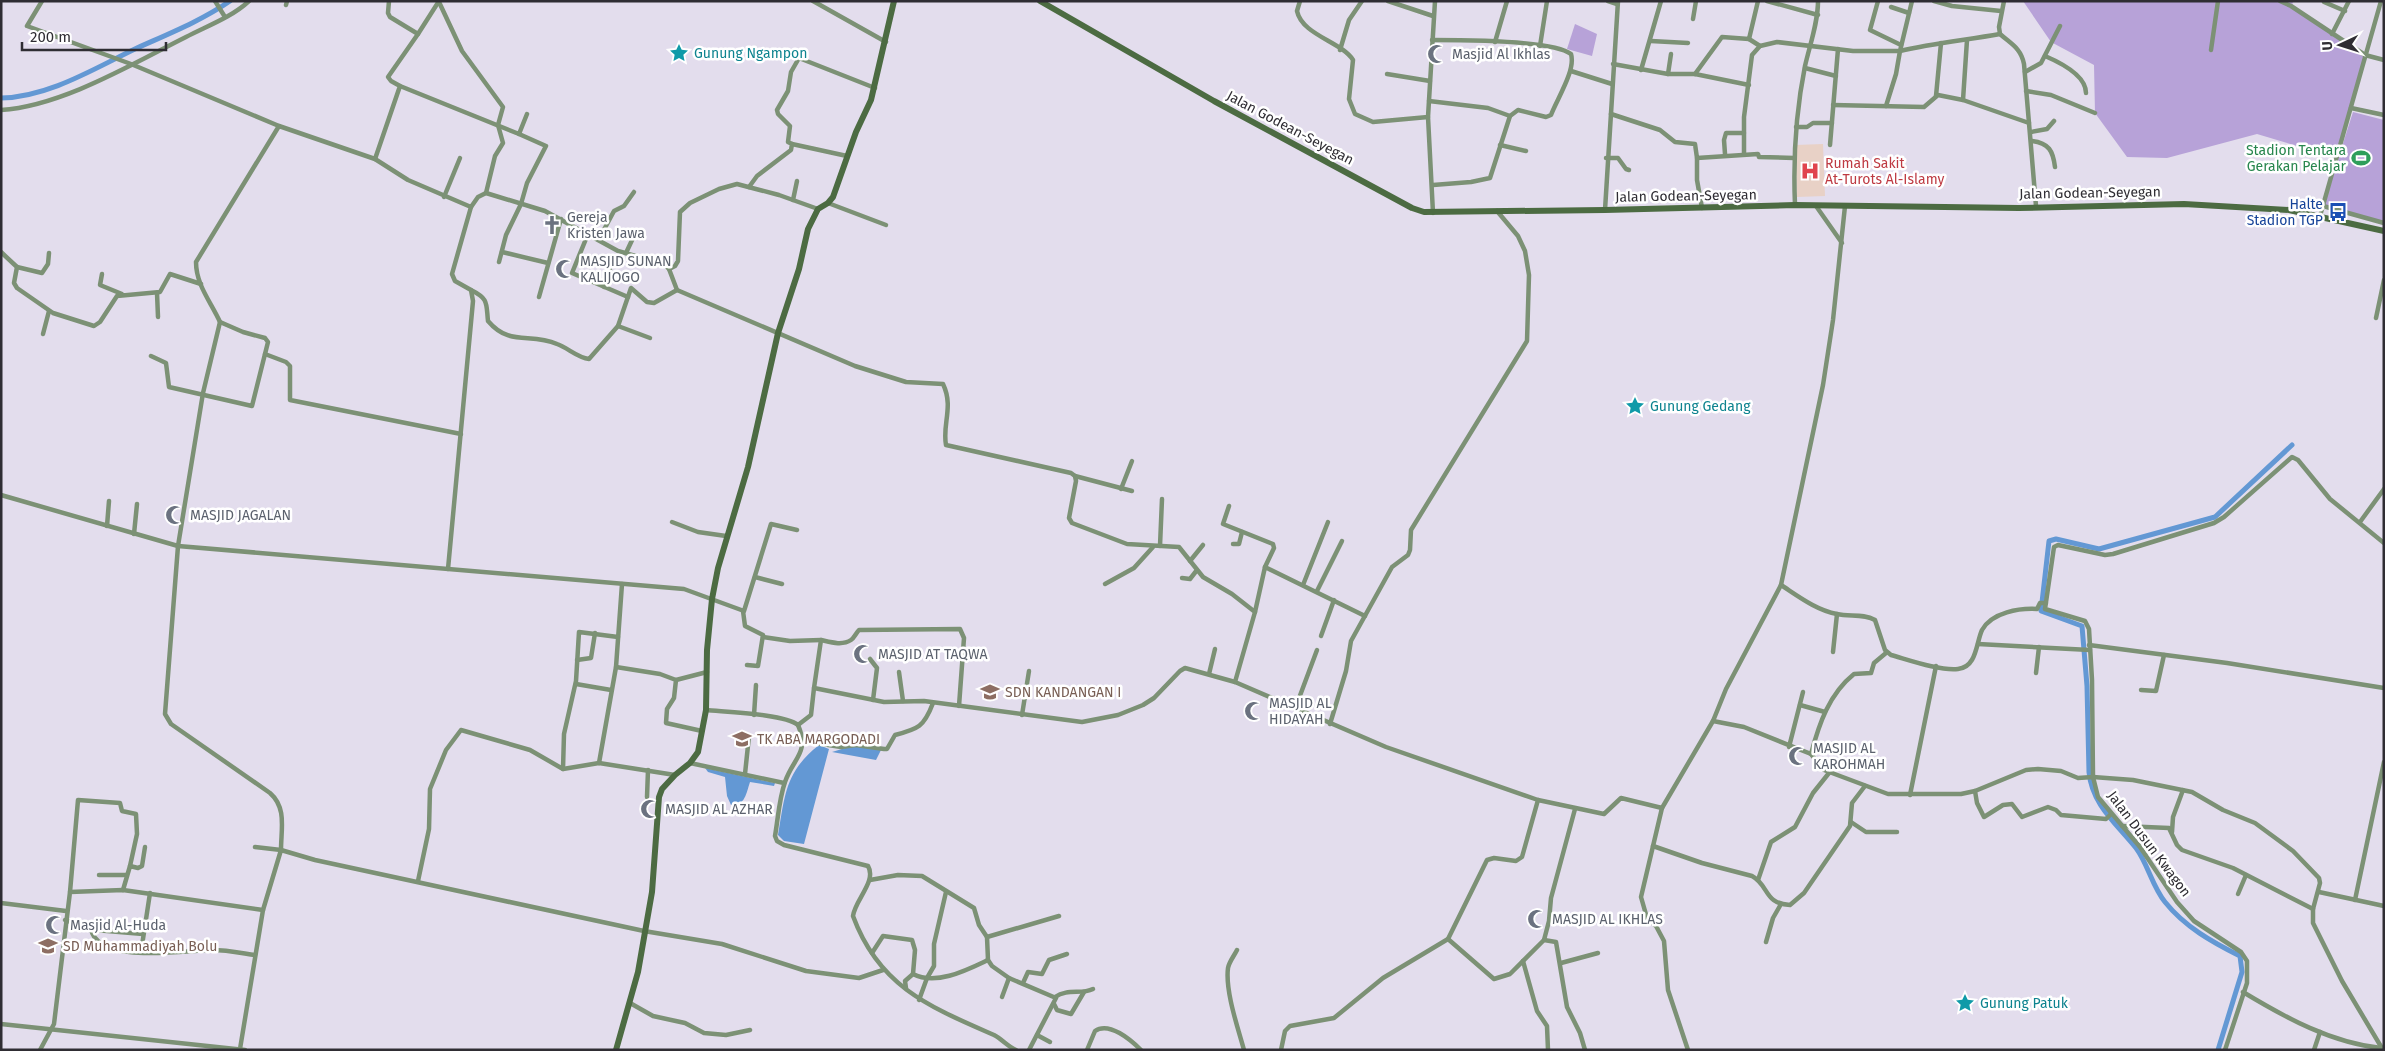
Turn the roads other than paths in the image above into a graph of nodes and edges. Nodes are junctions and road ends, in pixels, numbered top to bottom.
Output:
1 (42, 1) edge
2 (249, 1) edge
3 (389, 1) edge
4 (439, 1) edge
5 (813, 1) edge
6 (894, 1) edge
7 (1040, 1) edge
8 (1300, 1) edge
9 (1362, 1) edge
10 (1388, 1) edge
11 (1435, 1) edge
12 (1507, 1) edge
13 (1547, 1) edge
14 (1608, 1) edge
15 (1660, 1) edge
16 (1696, 1) edge
17 (1758, 1) edge
18 (1768, 1) edge
19 (1818, 1) edge
20 (1878, 1) edge
21 (1912, 1) edge
22 (1934, 1) edge
23 (2004, 1) edge
24 (2218, 1) edge
25 (2280, 1) edge
26 (2349, 1) edge
27 (2381, 1) edge
28 (216, 2) edge
29 (1618, 2) edge
30 (2324, 2) edge
31 (2292, 4) edge
32 (1891, 7) dead end
33 (2001, 11) junction
34 (2345, 11) junction
35 (1909, 13) junction
36 (1818, 15) junction
37 (1433, 16) junction
38 (225, 17) junction
39 (1693, 19) dead end
40 (2060, 26) dead end
41 (418, 34) junction
42 (2000, 34) junction
43 (2332, 34) junction
44 (1749, 39) junction
45 (1432, 40) junction
46 (1967, 40) junction
47 (1651, 41) junction
48 (886, 42) junction
49 (1495, 42) junction
50 (1688, 43) dead end
51 (1941, 43) junction
52 (1540, 46) junction
53 (1760, 46) junction
54 (1810, 47) junction
55 (1900, 48) junction
56 (1838, 49) junction
57 (1340, 50) junction
58 (2211, 50) dead end
59 (1671, 54) dead end
60 (2365, 55) junction
61 (2045, 56) junction
62 (2384, 60) edge
63 (131, 64) junction
64 (1613, 64) junction
65 (1805, 68) junction
66 (1641, 70) junction
67 (1571, 71) junction
68 (2025, 72) junction
69 (1387, 74) dead end
70 (1668, 74) junction
71 (1695, 74) junction
72 (1836, 76) junction
73 (1430, 81) junction
74 (1612, 84) junction
75 (1749, 85) junction
76 (400, 86) junction
77 (875, 88) junction
78 (2026, 91) junction
79 (2086, 93) dead end
80 (1936, 96) junction
81 (1963, 100) junction
82 (1430, 101) junction
83 (1833, 105) junction
84 (1886, 106) junction
85 (2351, 108) junction
86 (1, 110) edge
87 (2095, 113) dead end
88 (527, 114) dead end
89 (1611, 114) junction
90 (2384, 115) edge
91 (1510, 116) junction
92 (1428, 118) junction
93 (2054, 122) dead end
94 (1832, 123) junction
95 (2029, 123) junction
96 (498, 125) junction
97 (279, 126) junction
98 (1796, 127) junction
99 (1744, 132) junction
100 (2031, 132) junction
101 (519, 134) junction
102 (2032, 141) junction
103 (792, 144) junction
104 (1500, 145) junction
105 (1830, 145) dead end
106 (1526, 151) dead end
107 (1725, 154) junction
108 (1744, 154) junction
109 (847, 156) junction
110 (460, 158) dead end
111 (1606, 158) junction
112 (1697, 158) junction
113 (1794, 158) junction
114 (375, 159) junction
115 (2055, 167) dead end
116 (1630, 170) dead end
117 (797, 181) dead end
118 (1433, 185) junction
119 (749, 187) junction
120 (634, 192) dead end
121 (486, 193) junction
122 (444, 197) junction
123 (793, 200) junction
124 (828, 203) junction
125 (521, 204) junction
126 (1795, 204) junction
127 (1816, 206) junction
128 (1845, 206) junction
129 (2036, 206) junction
130 (2323, 206) junction
131 (471, 207) junction
132 (1702, 208) junction
133 (818, 209) junction
134 (1605, 210) junction
135 (1497, 211) junction
136 (1434, 213) junction
137 (2320, 216) junction
138 (561, 219) junction
139 (2384, 223) edge
140 (886, 225) dead end
141 (2384, 231) edge
142 (588, 234) junction
143 (633, 238) dead end
144 (598, 239) junction
145 (1842, 243) junction
146 (1, 252) edge
147 (502, 252) junction
148 (49, 253) dead end
149 (626, 253) junction
150 (499, 262) dead end
151 (548, 263) junction
152 (17, 267) junction
153 (669, 269) junction
154 (610, 270) dead end
155 (102, 274) dead end
156 (2384, 280) edge
157 (201, 284) junction
158 (604, 287) junction
159 (471, 290) junction
160 (677, 290) junction
161 (157, 293) junction
162 (122, 294) junction
163 (539, 297) dead end
164 (628, 298) junction
165 (49, 311) junction
166 (158, 318) dead end
167 (2376, 318) dead end
168 (220, 322) junction
169 (618, 326) junction
170 (778, 333) junction
171 (43, 334) dead end
172 (650, 338) dead end
173 (265, 354) junction
174 (151, 356) dead end
175 (203, 394) junction
176 (460, 434) junction
177 (1132, 462) dead end
178 (1075, 476) junction
179 (1122, 489) junction
180 (2384, 489) edge
181 (1132, 491) dead end
182 (1, 495) edge
183 (1162, 500) dead end
184 (109, 501) dead end
185 (137, 504) dead end
186 (1229, 506) dead end
187 (2361, 521) junction
188 (672, 522) dead end
189 (1328, 522) dead end
190 (107, 526) junction
191 (797, 530) dead end
192 (1242, 532) junction
193 (134, 534) junction
194 (726, 536) junction
195 (1342, 541) dead end
196 (2384, 542) edge
197 (1233, 544) dead end
198 (1204, 545) dead end
199 (178, 546) junction
200 (1153, 546) junction
201 (1160, 546) junction
202 (1190, 561) junction
203 (1266, 567) junction
204 (448, 569) junction
205 (1197, 570) junction
206 (754, 577) junction
207 (1182, 578) dead end
208 (622, 584) junction
209 (782, 584) dead end
210 (1106, 584) dead end
211 (1303, 584) junction
212 (1781, 585) junction
213 (1317, 592) junction
214 (712, 599) junction
215 (1334, 600) junction
216 (2043, 603) junction
217 (743, 610) junction
218 (1255, 612) junction
219 (1837, 614) junction
220 (1365, 616) junction
221 (595, 633) junction
222 (618, 636) junction
223 (1321, 636) dead end
224 (764, 637) junction
225 (821, 640) junction
226 (1978, 644) junction
227 (2039, 647) junction
228 (2088, 648) junction
229 (1215, 649) dead end
230 (1316, 650) dead end
231 (1833, 652) dead end
232 (1886, 653) junction
233 (2164, 655) junction
234 (578, 660) junction
235 (870, 660) dead end
236 (747, 665) dead end
237 (1936, 666) junction
238 (616, 667) junction
239 (1029, 671) dead end
240 (707, 672) junction
241 (899, 672) dead end
242 (2036, 673) dead end
243 (1209, 674) junction
244 (676, 680) junction
245 (1235, 682) junction
246 (576, 684) junction
247 (756, 685) dead end
248 (814, 688) junction
249 (2384, 688) edge
250 (610, 690) junction
251 (2141, 690) dead end
252 (1803, 692) dead end
253 (873, 700) junction
254 (903, 701) junction
255 (933, 702) junction
256 (1800, 705) junction
257 (959, 706) junction
258 (1295, 709) junction
259 (706, 710) junction
260 (1825, 712) junction
261 (754, 715) junction
262 (1022, 715) junction
263 (1713, 721) junction
264 (1330, 724) junction
265 (798, 725) junction
266 (702, 731) junction
267 (749, 736) dead end
268 (803, 741) junction
269 (1789, 747) junction
270 (1811, 754) junction
271 (599, 762) junction
272 (2384, 762) edge
273 (690, 763) junction
274 (563, 769) junction
275 (648, 770) junction
276 (1830, 773) junction
277 (744, 774) junction
278 (675, 775) junction
279 (2092, 777) junction
280 (784, 783) junction
281 (1865, 786) junction
282 (2183, 790) junction
283 (1974, 791) junction
284 (1910, 795) junction
285 (647, 797) dead end
286 (1538, 800) junction
287 (1662, 808) junction
288 (1576, 810) junction
289 (2110, 816) junction
290 (1851, 822) junction
291 (2122, 826) junction
292 (1897, 832) dead end
293 (2172, 832) junction
294 (1653, 846) junction
295 (145, 847) dead end
296 (255, 847) dead end
297 (281, 850) junction
298 (130, 866) junction
299 (99, 875) dead end
300 (126, 875) junction
301 (2246, 875) junction
302 (870, 880) junction
303 (1758, 880) junction
304 (418, 882) junction
305 (123, 890) junction
306 (70, 892) junction
307 (946, 892) junction
308 (2319, 892) junction
309 (150, 893) junction
310 (2238, 894) dead end
311 (2355, 900) junction
312 (1, 904) edge
313 (1780, 904) junction
314 (2384, 906) edge
315 (2313, 909) junction
316 (263, 910) junction
317 (66, 911) junction
318 (1059, 916) dead end
319 (65, 920) junction
320 (90, 929) junction
321 (644, 931) junction
322 (143, 934) junction
323 (988, 937) junction
324 (1448, 939) junction
325 (1544, 940) junction
326 (1766, 942) dead end
327 (1236, 950) dead end
328 (141, 952) junction
329 (872, 953) junction
330 (1598, 953) dead end
331 (1067, 954) dead end
332 (255, 955) junction
333 (988, 960) junction
334 (1523, 961) junction
335 (1561, 962) junction
336 (883, 970) junction
337 (913, 974) junction
338 (927, 978) junction
339 (1008, 978) junction
340 (1023, 984) junction
341 (906, 988) junction
342 (1093, 989) dead end
343 (1084, 992) junction
344 (2243, 992) junction
345 (1002, 997) dead end
346 (1055, 997) junction
347 (919, 1000) junction
348 (630, 1003) junction
349 (1054, 1004) junction
350 (1, 1024) edge
351 (52, 1030) junction
352 (750, 1030) dead end
353 (2320, 1032) junction
354 (1037, 1035) junction
355 (1050, 1042) dead end
356 (240, 1049) edge
357 (2382, 1049) edge
358 (40, 1050) edge
359 (245, 1050) edge
360 (616, 1050) edge
361 (1016, 1050) edge
362 (1029, 1050) edge
363 (1087, 1050) edge
364 (1141, 1050) edge
365 (1244, 1050) edge
366 (1281, 1050) edge
367 (1548, 1050) edge
368 (1581, 1050) edge
369 (1586, 1050) edge
370 (1688, 1050) edge
371 (2225, 1050) edge
372 (2314, 1050) edge

1 - 63 street
2 - 38 street
3 - 41 street
4 - 41 street
4 - 96 street
5 - 48 street
6 - 48 main road
7 - 136 main road, Jalan Godean-Seyegan
8 - 57 street
9 - 57 street
10 - 37 street
11 - 37 street
12 - 49 street
13 - 52 street
14 - 29 street
15 - 47 street
16 - 39 street
17 - 44 street
18 - 36 street
19 - 36 street
20 - 55 street
21 - 35 street
22 - 33 street
23 - 33 street
24 - 58 street
25 - 31 street
26 - 34 street
27 - 60 street
28 - 38 street
29 - 64 street
30 - 34 street
31 - 43 street
32 - 35 street
33 - 42 street
34 - 43 street
35 - 55 street
36 - 54 street
37 - 45 street
38 - 63 street
40 - 61 street
41 - 76 street
42 - 46 street
42 - 68 street
43 - 60 street
44 - 53 street
44 - 71 street
45 - 49 street
45 - 73 street
46 - 51 street
46 - 81 street
47 - 50 street
47 - 66 street
48 - 77 main road
49 - 52 street
51 - 55 street
51 - 80 street
52 - 67 street
53 - 54 street
53 - 75 street
54 - 56 street
54 - 65 street
55 - 56 street
55 - 84 street
56 - 72 street
57 - 92 street
59 - 70 street
60 - 62 street
60 - 85 street
61 - 68 street
61 - 79 street
63 - 86 street
63 - 97 street
64 - 66 street
64 - 74 street
65 - 72 street
65 - 98 street
66 - 70 street
67 - 74 street
67 - 91 street
68 - 78 street
69 - 73 street
70 - 71 street
71 - 75 street
72 - 83 street
73 - 82 street
74 - 89 street
75 - 99 street
76 - 96 street
76 - 114 street
77 - 103 street
77 - 109 main road
78 - 87 street
78 - 95 street
80 - 81 street
80 - 84 street
81 - 95 street
82 - 91 street
82 - 92 street
83 - 84 street
83 - 94 street
85 - 90 street
85 - 130 street
88 - 101 street
89 - 111 street
89 - 112 street
91 - 104 street
92 - 118 street
93 - 100 street
94 - 98 street
94 - 105 street
95 - 100 street
96 - 101 street
96 - 121 street
97 - 114 street
97 - 157 street
98 - 113 street
99 - 107 street
99 - 108 street
100 - 102 street
101 - 125 street
102 - 115 street
102 - 129 street
103 - 109 street
103 - 119 street
104 - 106 street
104 - 118 street
107 - 108 street
107 - 112 street
108 - 113 street
109 - 124 main road
110 - 122 street
111 - 116 street
111 - 134 street
112 - 132 street
113 - 126 street
114 - 122 street
117 - 123 street
118 - 136 street
119 - 123 street
119 - 153 street
120 - 144 street
121 - 125 street
121 - 131 street
122 - 131 street
123 - 133 street
124 - 133 main road
124 - 140 street
125 - 138 street
125 - 147 street
126 - 127 main road, Jalan Godean-Seyegan
126 - 132 main road, Jalan Godean-Seyegan
127 - 128 main road, Jalan Godean-Seyegan
127 - 145 street
128 - 129 main road, Jalan Godean-Seyegan
128 - 145 street
129 - 137 main road, Jalan Godean-Seyegan
130 - 137 street
130 - 139 street
131 - 159 street
132 - 134 main road, Jalan Godean-Seyegan
133 - 170 main road
134 - 135 main road, Jalan Godean-Seyegan
135 - 136 main road, Jalan Godean-Seyegan
135 - 220 street
137 - 141 main road, Jalan Godean-Seyegan
138 - 142 street
138 - 151 street
142 - 144 street
142 - 158 street
143 - 149 street
144 - 149 street
145 - 212 street
146 - 152 street
147 - 150 street
147 - 151 street
148 - 152 street
149 - 153 street
151 - 163 street
152 - 165 street
153 - 160 street
154 - 158 street
155 - 162 street
156 - 167 street
157 - 161 street
157 - 168 street
158 - 164 street
159 - 169 street
159 - 176 street
160 - 164 street
160 - 170 street
161 - 162 street
161 - 166 street
162 - 165 street
164 - 169 street
165 - 171 street
168 - 173 street
168 - 175 street
169 - 172 street
170 - 178 street
170 - 194 main road
173 - 175 street
173 - 176 street
174 - 175 street
175 - 199 street
176 - 204 street
177 - 179 street
178 - 179 street
178 - 200 street
179 - 181 street
180 - 187 street
182 - 190 street
183 - 201 street
184 - 190 street
185 - 193 street
186 - 192 street
187 - 196 street
187 - 216 street
188 - 194 street
189 - 211 street
190 - 193 street
191 - 206 street
192 - 197 street
192 - 203 street
193 - 199 street
194 - 214 main road
195 - 213 street
198 - 202 street
199 - 204 street
199 - 297 street
200 - 201 street
200 - 210 street
201 - 202 street
202 - 205 street
203 - 211 street
203 - 218 street
204 - 208 street
205 - 207 street
205 - 218 street
206 - 209 street
206 - 217 street
208 - 214 street
208 - 222 street
211 - 213 street
212 - 219 street
212 - 263 street
213 - 215 street
214 - 217 street
214 - 240 main road
215 - 220 street
215 - 223 street
216 - 226 street
216 - 228 street, Jalan Dusun Kwagon
217 - 224 street
218 - 245 street
219 - 231 street
219 - 232 street
220 - 264 street
221 - 222 street
221 - 234 street
221 - 234 street
222 - 238 street
224 - 225 street
224 - 236 street
225 - 248 street
225 - 257 street
226 - 227 street
226 - 237 street
227 - 228 street
227 - 242 street
228 - 233 street
228 - 279 street, Jalan Dusun Kwagon
229 - 243 street
230 - 258 street
232 - 237 street
232 - 260 street
233 - 249 street
233 - 251 street
234 - 246 street
235 - 253 street
237 - 284 street
238 - 244 street
238 - 250 street
239 - 262 street
240 - 244 street
240 - 259 main road
241 - 254 street
243 - 245 street
243 - 262 street
244 - 266 street
245 - 258 street
246 - 250 street
246 - 274 street
247 - 261 street
248 - 253 street
248 - 265 street
250 - 271 street
252 - 256 street
253 - 254 street
254 - 255 street
255 - 257 street
255 - 268 street
256 - 260 street
256 - 269 street
257 - 262 street
258 - 264 street
259 - 261 street
259 - 266 main road
260 - 270 street
261 - 265 street
263 - 269 street
263 - 287 street
264 - 286 street
265 - 268 street
266 - 273 main road
267 - 277 street
268 - 280 street
269 - 270 street
270 - 276 street
271 - 274 street
271 - 275 street
272 - 311 street
273 - 277 street
273 - 278 main road
274 - 304 street
275 - 278 street
275 - 285 street
276 - 281 street
276 - 303 street
277 - 280 street
278 - 321 main road
279 - 282 street
279 - 283 street
279 - 289 street, Jalan Dusun Kwagon
280 - 302 street
281 - 284 street
281 - 290 street
282 - 293 street
282 - 308 street
283 - 284 street
283 - 289 street
286 - 288 street
286 - 324 street
287 - 288 street
287 - 294 street
288 - 325 street
289 - 291 street, Jalan Dusun Kwagon
290 - 292 street
290 - 313 street
291 - 293 street
291 - 344 street, Jalan Dusun Kwagon
293 - 301 street
294 - 303 street
294 - 370 street
295 - 298 street
296 - 297 street
297 - 304 street
297 - 316 street
298 - 300 street
298 - 306 street
299 - 300 street
300 - 305 street
301 - 310 street
301 - 315 street
302 - 307 street
302 - 329 street
303 - 313 street
304 - 321 street
305 - 306 street
305 - 309 street
306 - 317 street
307 - 323 street
307 - 338 street
308 - 311 street
308 - 315 street
309 - 316 street
309 - 322 street
311 - 314 street
312 - 317 street
313 - 326 street
315 - 357 street
316 - 332 street
317 - 319 street
318 - 323 street
319 - 320 street
319 - 351 street
320 - 322 street
320 - 328 street
321 - 336 street
321 - 348 main road
322 - 328 street
323 - 333 street
324 - 334 street
324 - 366 street
325 - 334 street
325 - 335 street
327 - 365 street
328 - 332 street
329 - 336 street
329 - 337 street
330 - 335 street
331 - 340 street
332 - 356 street
333 - 338 street
333 - 339 street
334 - 367 street
335 - 369 street
336 - 341 street
337 - 338 street
337 - 341 street
338 - 347 street
339 - 340 street
339 - 345 street
340 - 346 street
341 - 347 street
342 - 343 street
343 - 346 street
343 - 349 street
344 - 353 street
344 - 371 street, Jalan Dusun Kwagon
346 - 349 street
347 - 361 street
348 - 352 street
348 - 360 main road
349 - 354 street
350 - 351 street
351 - 356 street
351 - 358 street
353 - 357 street
353 - 372 street
354 - 355 street
354 - 362 street
356 - 359 street
363 - 364 street
368 - 369 street

